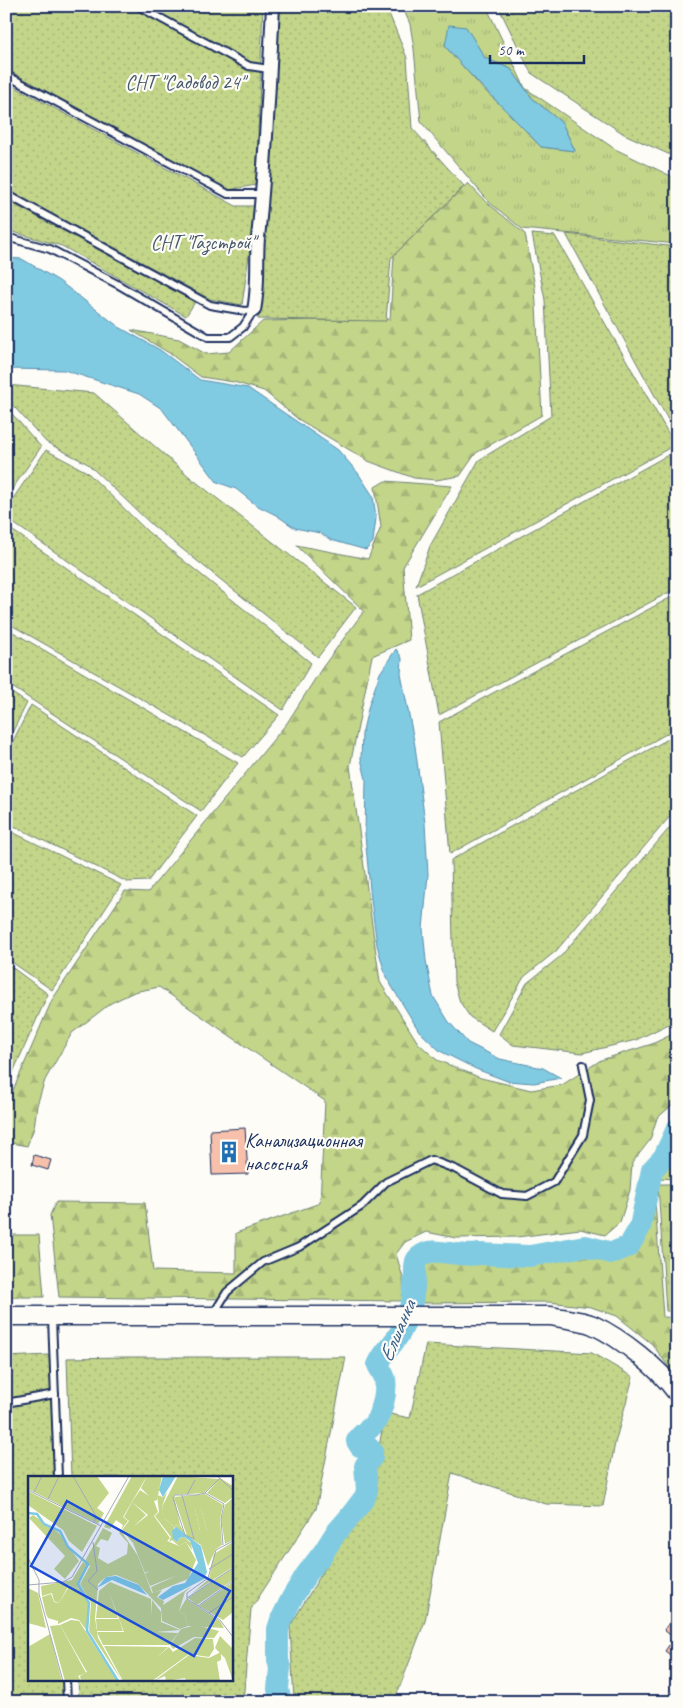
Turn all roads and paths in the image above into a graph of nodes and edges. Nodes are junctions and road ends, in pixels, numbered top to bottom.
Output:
1 (138, 6) edge
2 (273, 6) edge
3 (269, 69) junction
4 (6, 75) edge
5 (6, 194) edge
6 (263, 194) junction
7 (6, 238) edge
8 (254, 310) junction
9 (584, 1065) dead end
10 (6, 1316) edge
11 (52, 1316) junction
12 (212, 1316) junction
13 (677, 1393) edge
14 (55, 1394) junction
15 (6, 1403) edge
16 (58, 1476) edge
17 (66, 1680) edge
18 (677, 1698) edge
19 (66, 1702) edge
20 (674, 1702) edge

1 - 3 lane
2 - 3 street
3 - 6 street
4 - 6 lane
5 - 8 lane
6 - 8 street
7 - 8 lane
9 - 12 lane
10 - 11 main road
11 - 12 main road
11 - 14 lane
12 - 13 main road
14 - 15 lane
14 - 16 lane
17 - 19 lane
18 - 20 street

